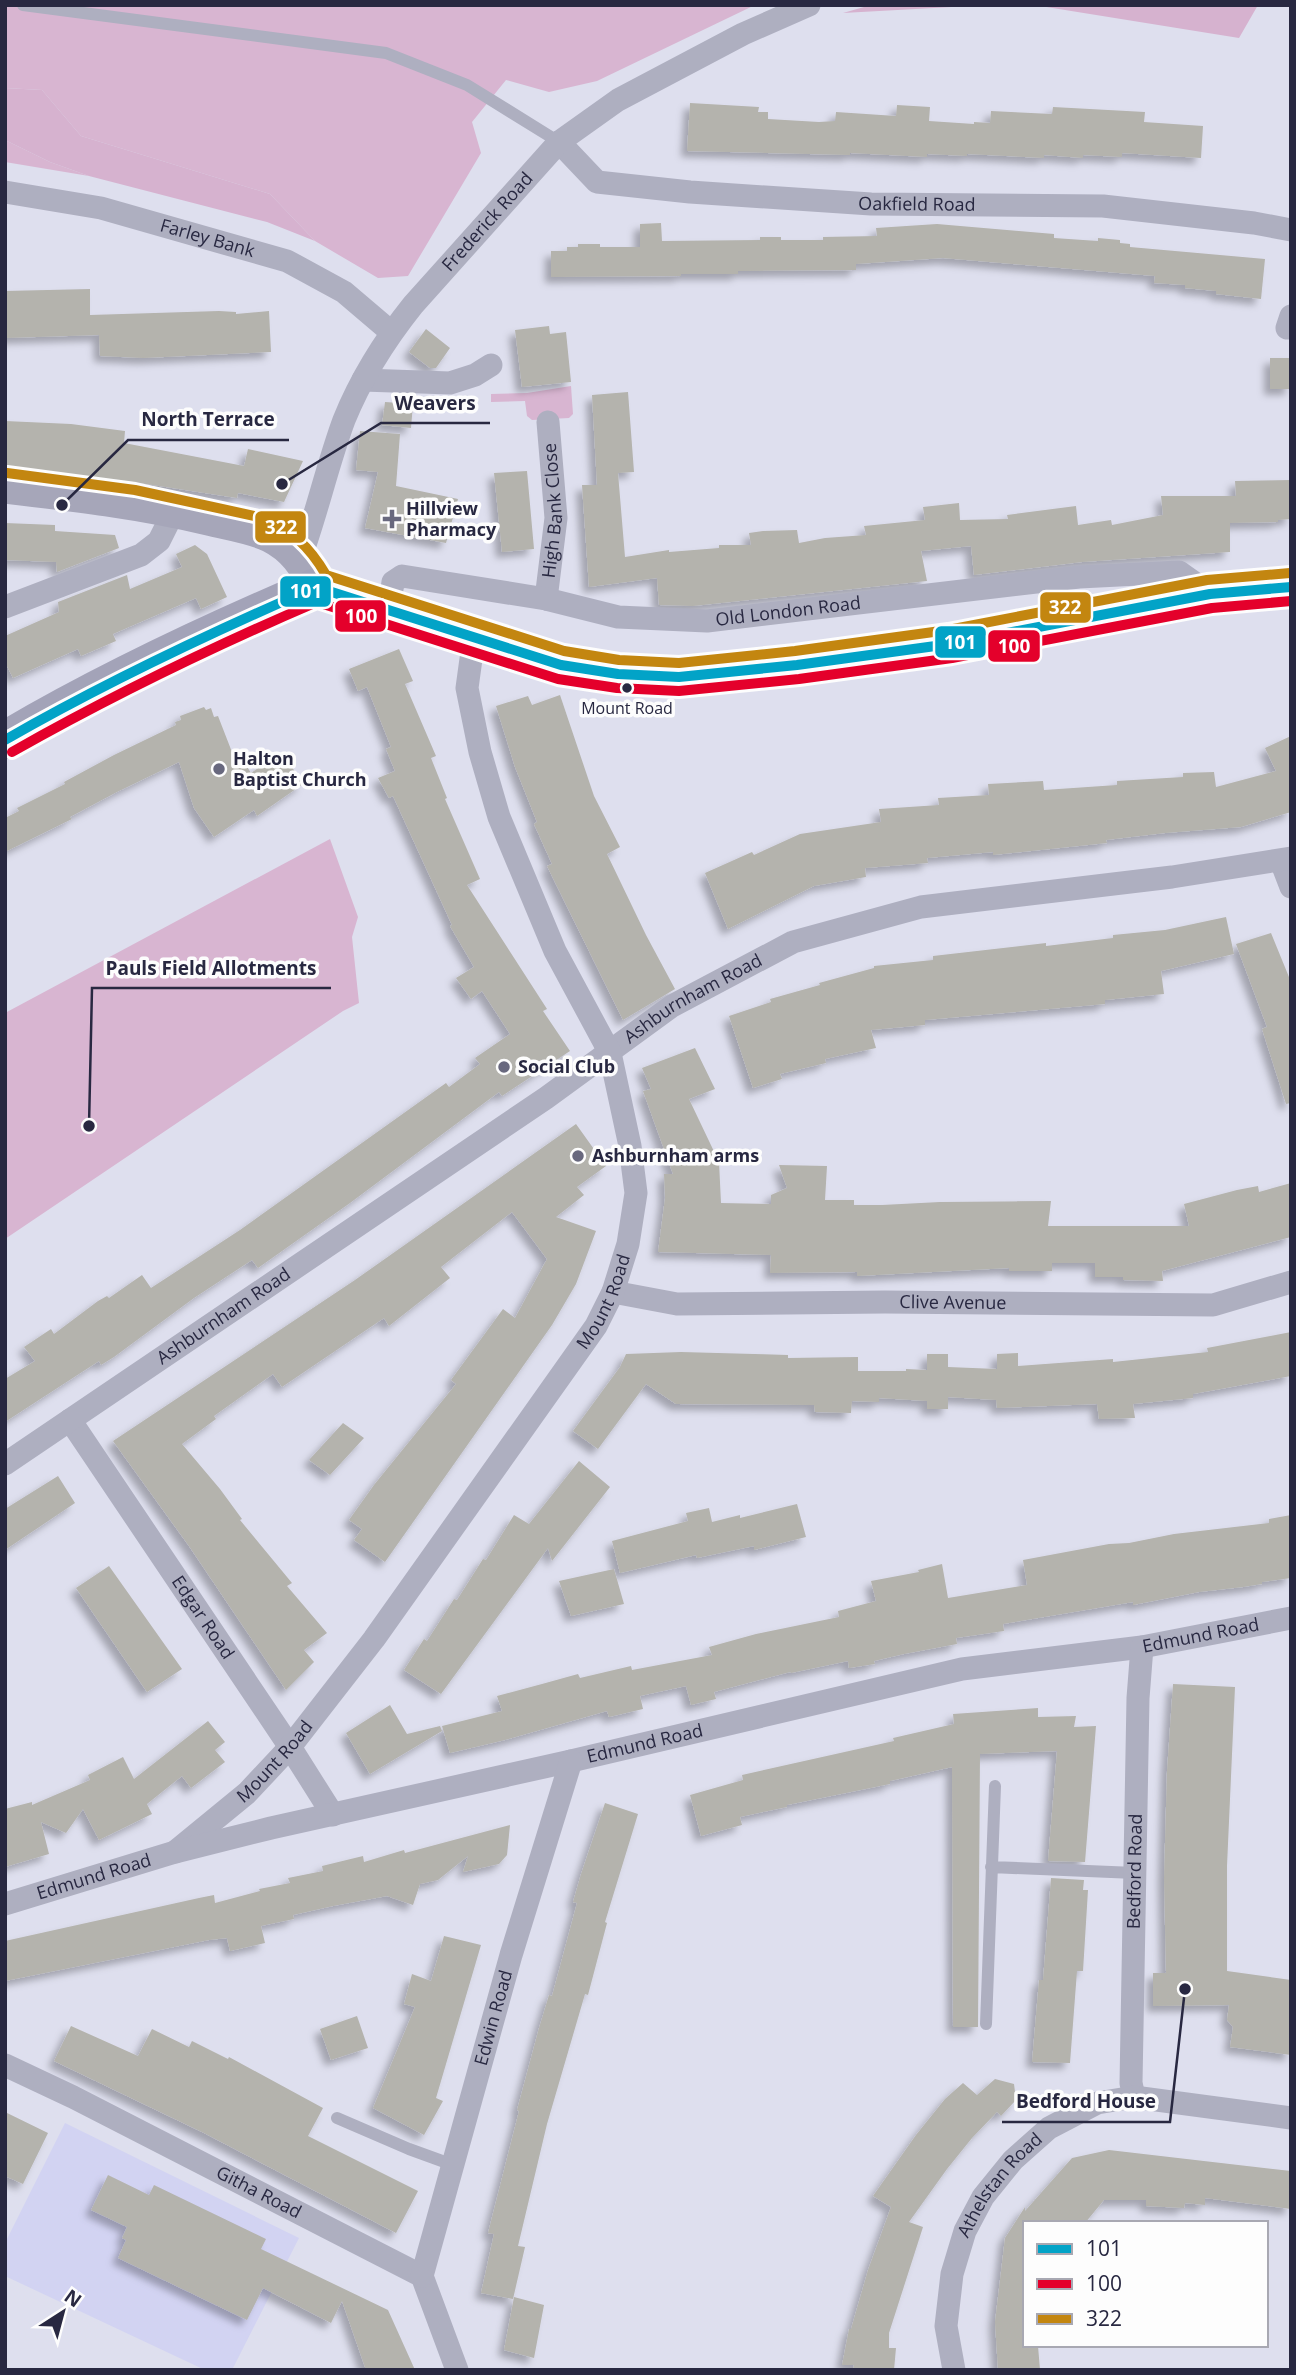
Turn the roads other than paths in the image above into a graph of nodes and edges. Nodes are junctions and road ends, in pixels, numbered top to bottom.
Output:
1 (23, 5) edge
2 (809, 5) edge
3 (559, 142) junction
4 (5, 192) edge
5 (1291, 230) edge
6 (1291, 316) edge
7 (1291, 328) edge
8 (391, 332) junction
9 (491, 365) dead end
10 (363, 380) junction
11 (548, 422) dead end
12 (5, 487) edge
13 (174, 511) junction
14 (308, 573) junction
15 (1291, 587) edge
16 (1210, 594) junction
17 (546, 599) junction
18 (5, 607) edge
19 (389, 610) junction
20 (474, 637) junction
21 (5, 740) edge
22 (1286, 859) edge
23 (1291, 887) edge
24 (610, 1053) junction
25 (1291, 1282) edge
26 (613, 1292) junction
27 (70, 1420) junction
28 (5, 1464) edge
29 (1291, 1618) edge
30 (1142, 1647) junction
31 (290, 1747) junction
32 (571, 1761) junction
33 (995, 1786) dead end
34 (333, 1815) junction
35 (175, 1852) junction
36 (991, 1867) junction
37 (1135, 1873) junction
38 (5, 1904) edge
39 (986, 2024) dead end
40 (5, 2065) edge
41 (1134, 2097) junction
42 (337, 2118) dead end
43 (1291, 2118) edge
44 (453, 2165) junction
45 (422, 2276) junction
46 (457, 2370) edge
47 (954, 2370) edge

1 - 3 lane
2 - 3 street, Frederick Road
3 - 5 street, Oakfield Road
3 - 8 street, Frederick Road
4 - 8 street, Farley Bank
6 - 7 street
8 - 10 street, Frederick Road
9 - 10 street
10 - 14 street, Frederick Road
11 - 17 street, High Bank Close
12 - 13 street
13 - 14 street
13 - 18 street
14 - 19 highway
14 - 21 highway
15 - 16 highway
16 - 17 street, Old London Road
16 - 20 highway
17 - 19 street, Old London Road
19 - 20 highway
20 - 24 street, Mount Road
22 - 23 street
22 - 24 street, Ashburnham Road
24 - 26 street, Mount Road
24 - 27 street, Ashburnham Road
25 - 26 street, Clive Avenue
26 - 31 street, Mount Road
27 - 28 street, Ashburnham Road
27 - 31 street, Edgar Road
29 - 30 street, Edmund Road
30 - 32 street, Edmund Road
30 - 37 street, Bedford Road
31 - 34 street, Edgar Road
31 - 35 street, Mount Road
32 - 34 street, Edmund Road
32 - 44 street, Edwin Road
33 - 36 lane
34 - 35 street, Edmund Road
35 - 38 street, Edmund Road
36 - 37 lane
36 - 39 lane
37 - 41 street, Bedford Road
40 - 45 street, Githa Road
41 - 43 street, Athelstan Road
41 - 47 street, Athelstan Road
42 - 44 lane
44 - 45 street, Edwin Road
45 - 46 street

